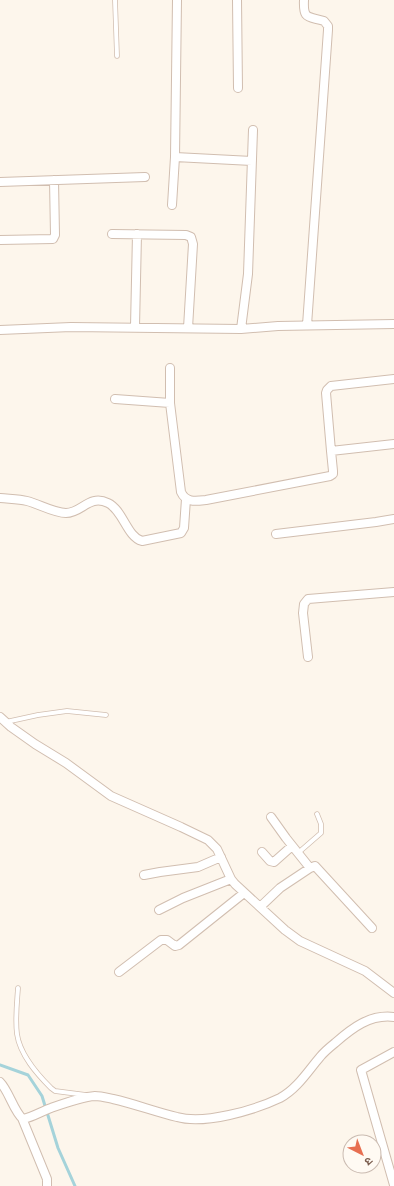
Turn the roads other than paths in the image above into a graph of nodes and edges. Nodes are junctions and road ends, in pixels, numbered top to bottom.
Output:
1 (115, 0) edge
2 (177, 0) edge
3 (237, 0) edge
4 (304, 0) edge
5 (117, 56) dead end
6 (238, 88) dead end
7 (253, 130) dead end
8 (175, 157) junction
9 (252, 161) junction
10 (145, 177) dead end
11 (54, 180) junction
12 (0, 182) edge
13 (172, 205) dead end
14 (112, 234) dead end
15 (137, 234) junction
16 (0, 240) edge
17 (394, 324) edge
18 (307, 325) junction
19 (135, 327) junction
20 (188, 328) junction
21 (241, 328) junction
22 (0, 330) edge
23 (170, 368) dead end
24 (394, 379) edge
25 (115, 399) dead end
26 (170, 403) junction
27 (394, 444) edge
28 (331, 451) junction
29 (0, 498) edge
30 (186, 499) junction
31 (394, 518) edge
32 (276, 534) dead end
33 (394, 592) edge
34 (308, 657) dead end
35 (106, 715) dead end
36 (3, 720) edge
37 (317, 814) dead end
38 (271, 817) dead end
39 (292, 846) junction
40 (262, 852) dead end
41 (298, 853) junction
42 (221, 857) junction
43 (310, 868) junction
44 (144, 876) dead end
45 (231, 879) junction
46 (244, 893) junction
47 (260, 907) junction
48 (159, 910) dead end
49 (372, 928) dead end
50 (119, 972) dead end
51 (18, 988) dead end
52 (394, 993) edge
53 (394, 1017) edge
54 (394, 1052) edge
55 (0, 1082) edge
56 (96, 1096) junction
57 (22, 1118) junction
58 (394, 1185) edge
59 (47, 1186) edge

1 - 5 lane
2 - 8 street
3 - 6 street
4 - 18 street
7 - 9 street
8 - 9 street
8 - 13 street
9 - 21 street
10 - 11 street
11 - 12 street
11 - 16 street
14 - 15 street
15 - 19 street
15 - 20 street
17 - 18 street
18 - 21 street
19 - 20 street
19 - 22 street
20 - 21 street
23 - 26 street
24 - 28 street
25 - 26 street
26 - 30 street
27 - 28 street
28 - 30 street
29 - 30 street
31 - 32 street
33 - 34 street
35 - 36 lane
36 - 42 street
37 - 41 lane
38 - 39 street
39 - 40 street
39 - 41 street
41 - 43 street
42 - 44 street
42 - 45 street
43 - 47 street
43 - 49 street
45 - 46 street
45 - 48 street
46 - 47 street
46 - 50 street
47 - 52 street
51 - 56 lane
53 - 56 street
54 - 58 street
55 - 57 street
56 - 57 street
57 - 59 street

